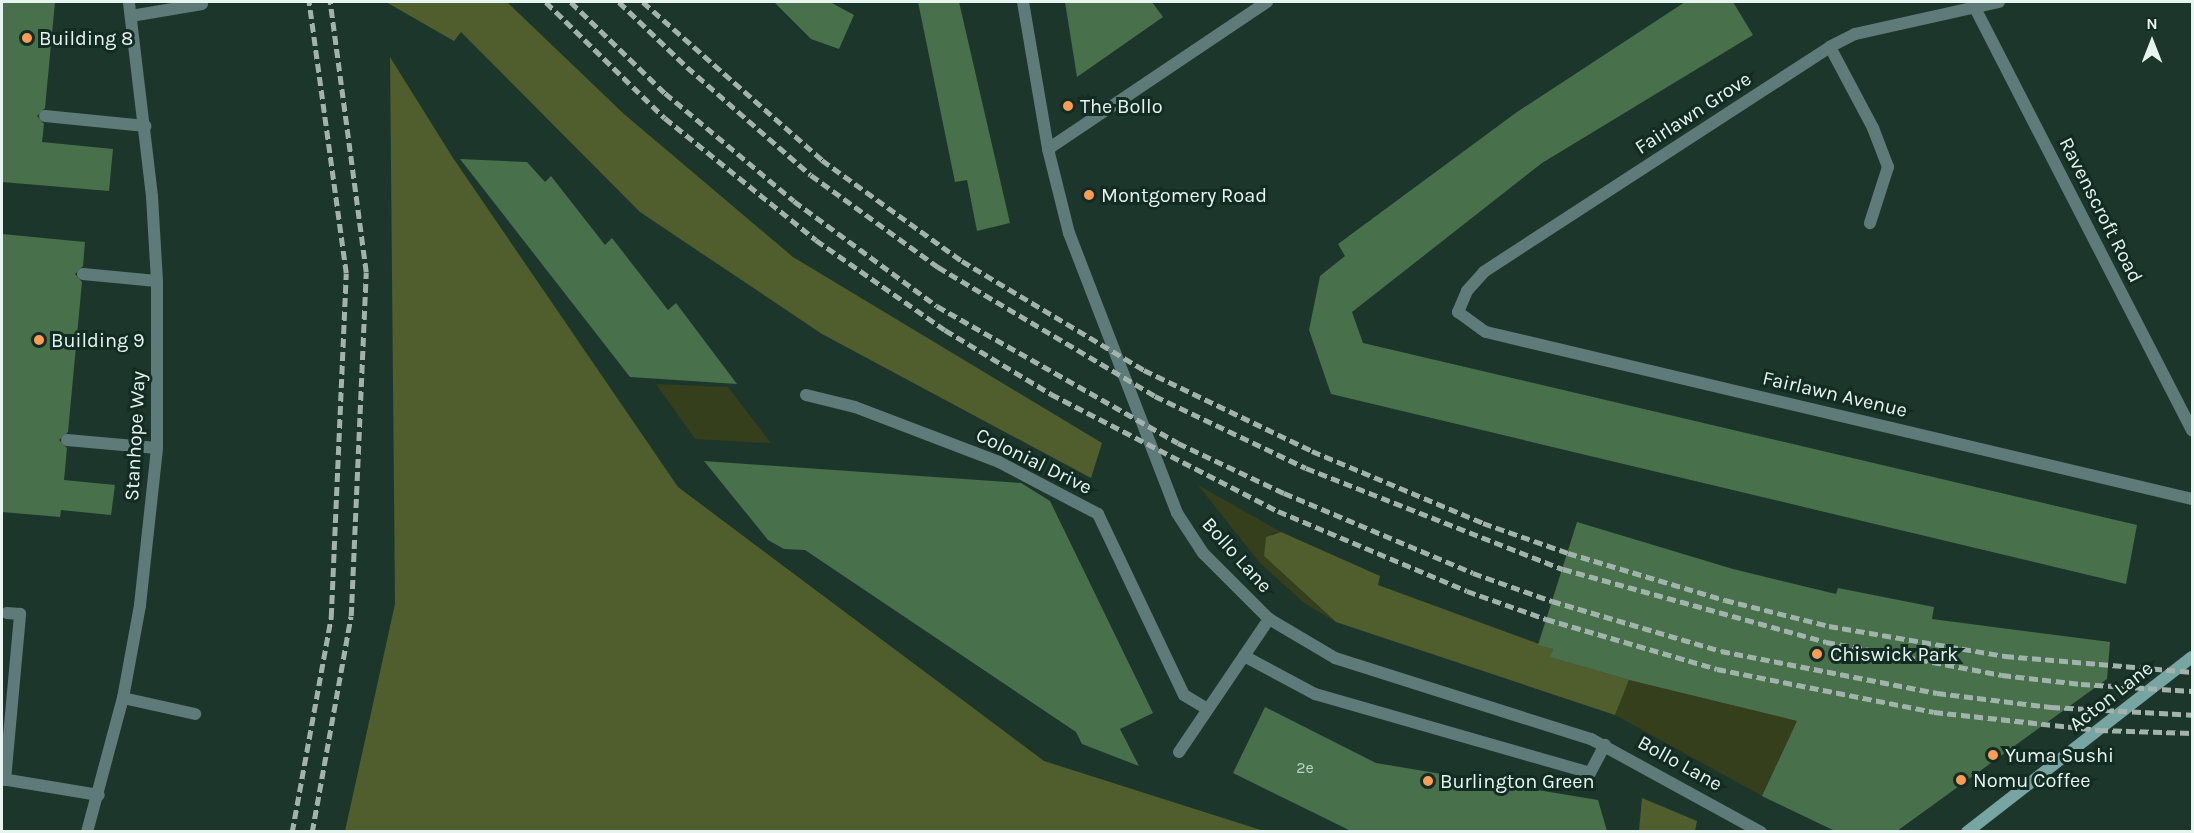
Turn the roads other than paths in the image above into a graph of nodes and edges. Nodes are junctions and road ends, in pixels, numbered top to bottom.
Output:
1 (129, 2) edge
2 (1023, 2) edge
3 (1267, 2) edge
4 (1999, 2) edge
5 (202, 4) dead end
6 (1975, 8) junction
7 (131, 16) junction
8 (1830, 47) junction
9 (45, 116) dead end
10 (146, 126) junction
11 (1048, 149) junction
12 (1870, 223) dead end
13 (83, 274) dead end
14 (157, 281) junction
15 (1470, 323) joint
16 (806, 395) dead end
17 (2193, 430) edge
18 (67, 440) dead end
19 (157, 448) junction
20 (2193, 499) edge
21 (7, 613) dead end
22 (1269, 619) junction
23 (1244, 656) junction
24 (2193, 657) edge
25 (123, 698) junction
26 (1206, 708) junction
27 (195, 714) dead end
28 (1605, 745) junction
29 (1179, 752) dead end
30 (3, 780) edge
31 (99, 795) junction
32 (87, 831) edge
33 (1761, 831) edge
34 (1967, 831) edge

1 - 7 street, Stanhope Way
2 - 11 street, Bollo Lane
3 - 11 street
4 - 6 street, Fairlawn Grove
5 - 7 street
6 - 8 street, Fairlawn Grove
6 - 17 street, Ravenscroft Road
7 - 10 street, Stanhope Way
8 - 12 street
8 - 15 street, Fairlawn Grove
9 - 10 street
10 - 14 street, Stanhope Way
11 - 22 street, Bollo Lane
13 - 14 street
14 - 19 street, Stanhope Way
15 - 20 street, Fairlawn Avenue
16 - 26 street, Colonial Drive
18 - 19 street
19 - 25 street, Stanhope Way
21 - 30 street
22 - 23 street
22 - 28 street, Bollo Lane
23 - 26 street
23 - 28 street
24 - 34 main road, Acton Lane
25 - 27 street
25 - 31 street, Stanhope Way
26 - 29 street
28 - 33 street, Bollo Lane
30 - 31 street
31 - 32 street, Stanhope Way

